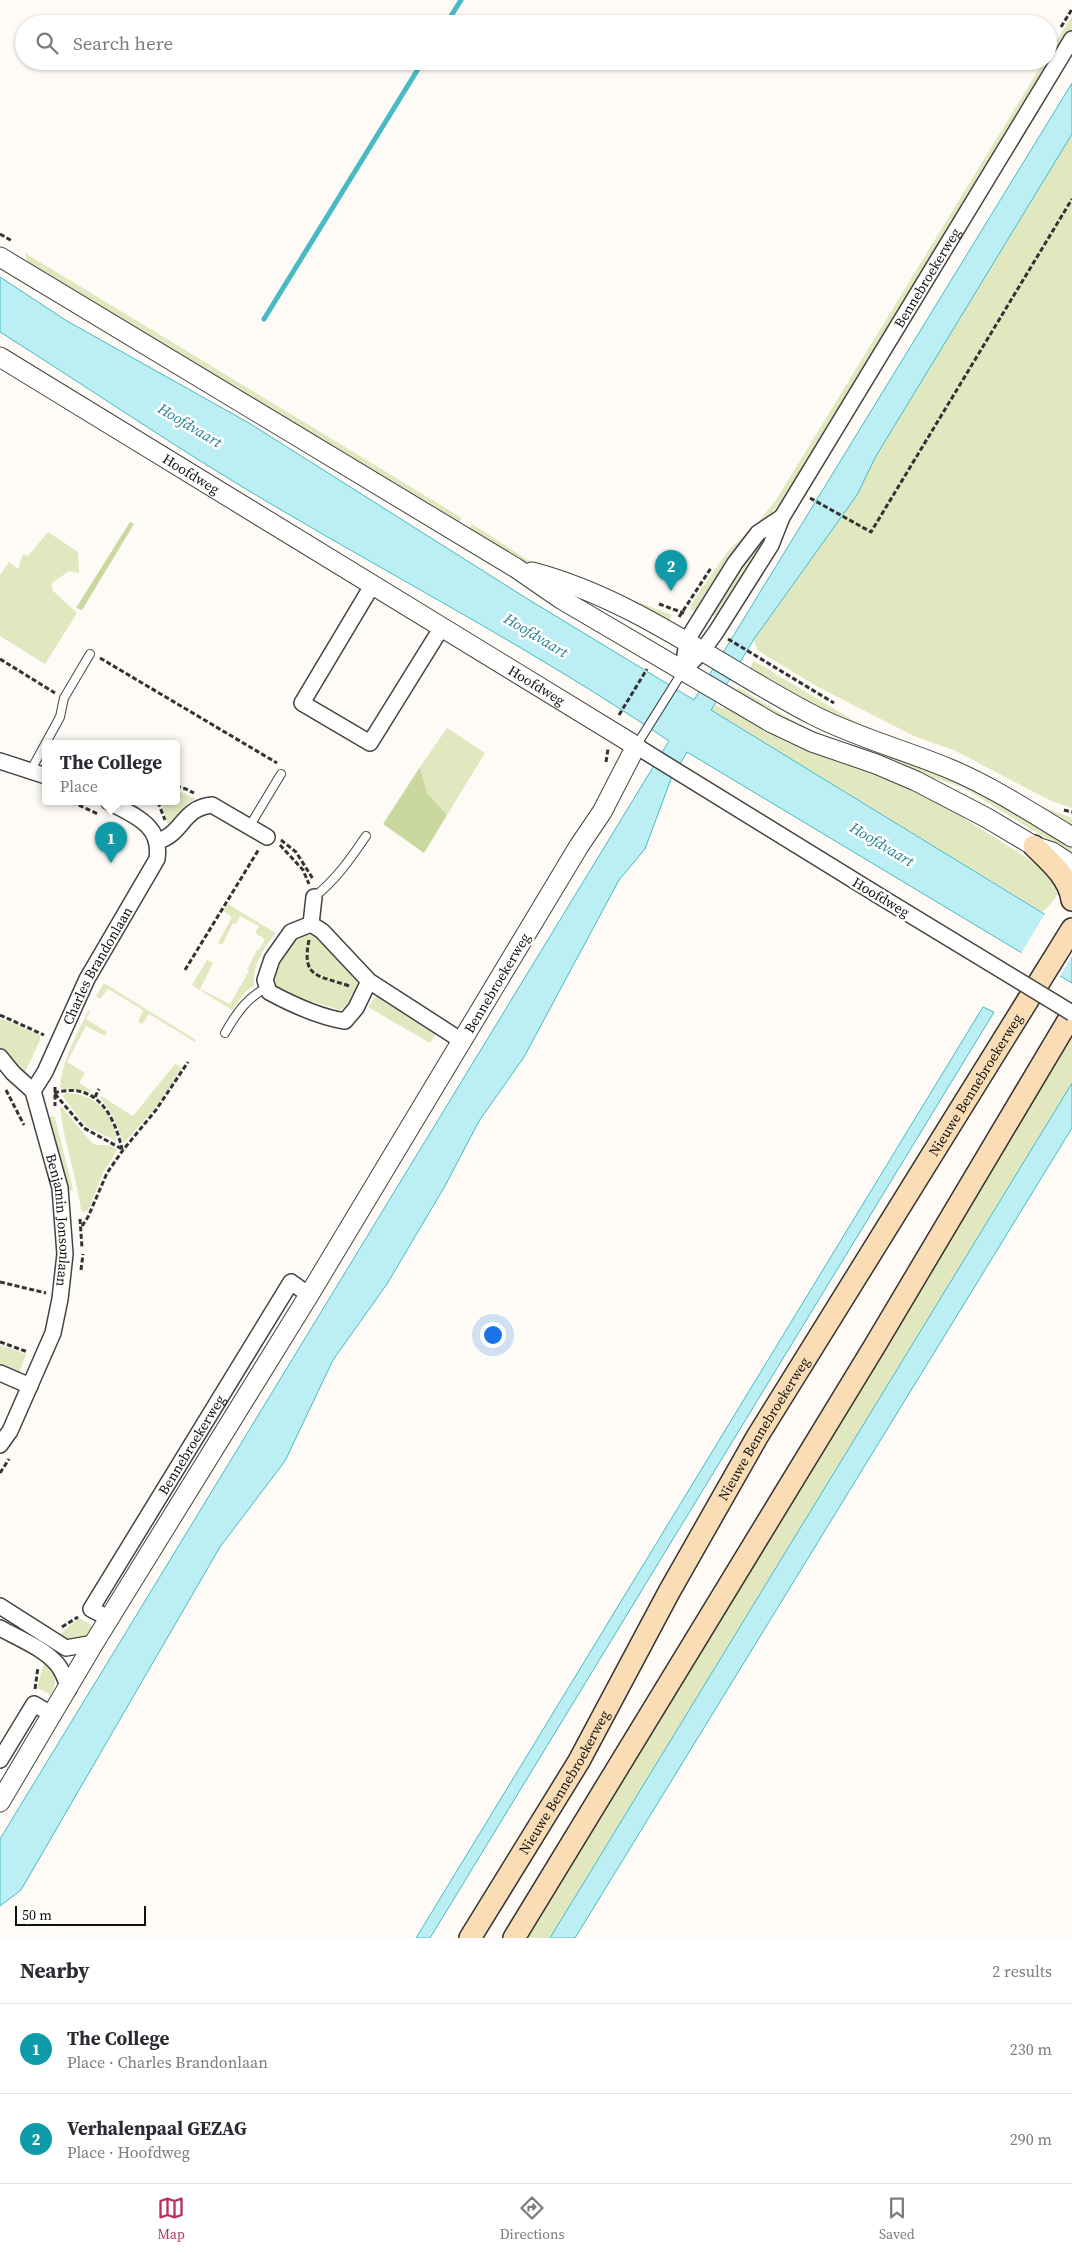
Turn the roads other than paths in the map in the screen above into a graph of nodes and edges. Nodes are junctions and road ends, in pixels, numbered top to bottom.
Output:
1 (1072, 39) edge
2 (1057, 64) edge
3 (1053, 70) edge
4 (0, 257) edge
5 (0, 357) edge
6 (782, 517) junction
7 (516, 568) junction
8 (373, 584) junction
9 (442, 627) junction
10 (686, 640) junction
11 (90, 654) road end
12 (709, 654) junction
13 (680, 675) junction
14 (48, 740) edge
15 (639, 741) junction
16 (42, 750) edge
17 (0, 761) edge
18 (31, 770) junction
19 (42, 774) edge
20 (281, 774) road end
21 (114, 805) edge
22 (249, 827) junction
23 (366, 836) dead end
24 (267, 837) road end
25 (1072, 837) edge
26 (158, 840) junction
27 (1034, 846) junction
28 (1072, 865) edge
29 (314, 896) joint
30 (1072, 900) edge
31 (311, 924) junction
32 (1072, 929) edge
33 (268, 987) junction
34 (366, 987) junction
35 (1072, 1013) edge
36 (225, 1033) dead end
37 (462, 1041) junction
38 (0, 1057) edge
39 (33, 1091) junction
40 (309, 1295) junction
41 (0, 1373) edge
42 (30, 1386) junction
43 (0, 1445) edge
44 (0, 1606) edge
45 (110, 1619) junction
46 (0, 1628) edge
47 (94, 1643) junction
48 (68, 1689) junction
49 (53, 1715) junction
50 (0, 1760) edge
51 (0, 1802) edge
52 (470, 1938) edge
53 (514, 1938) edge

1 - 2 street, Bennebroekerweg
3 - 6 street, Bennebroekerweg
4 - 7 street
5 - 8 street, Hoofdweg
6 - 10 street, Bennebroekerweg
6 - 12 street, Bennebroekerweg
7 - 10 street
7 - 13 street
8 - 9 street, Hoofdweg
8 - 9 street
9 - 15 street, Hoofdweg
10 - 12 street
10 - 13 street, Bennebroekerweg
11 - 14 lane
12 - 13 street, Bennebroekerweg
12 - 25 street
13 - 15 lane, Bennebroekerweg
13 - 27 street
15 - 35 street, Hoofdweg, bridge
15 - 37 street, Bennebroekerweg
16 - 18 lane
17 - 18 street
18 - 19 street
20 - 22 lane
21 - 26 street
22 - 24 street
22 - 26 street
23 - 29 lane
26 - 39 street, Charles Brandonlaan
27 - 28 street
27 - 30 main road
29 - 31 street
31 - 33 street
31 - 34 street
32 - 52 main road, Nieuwe Bennebroekerweg
33 - 34 street
33 - 36 lane
34 - 37 street
35 - 53 main road
37 - 40 street, Bennebroekerweg
38 - 39 street
39 - 42 street, Benjamin Jonsonlaan
40 - 45 street, Bennebroekerweg
40 - 45 street, Bennebroekerweg
41 - 42 street
42 - 43 street, Benjamin Jonsonlaan
44 - 47 street
45 - 47 street, Bennebroekerweg
46 - 48 street
47 - 48 street, Bennebroekerweg
48 - 49 street, Bennebroekerweg
49 - 50 street
49 - 51 street, Bennebroekerweg

